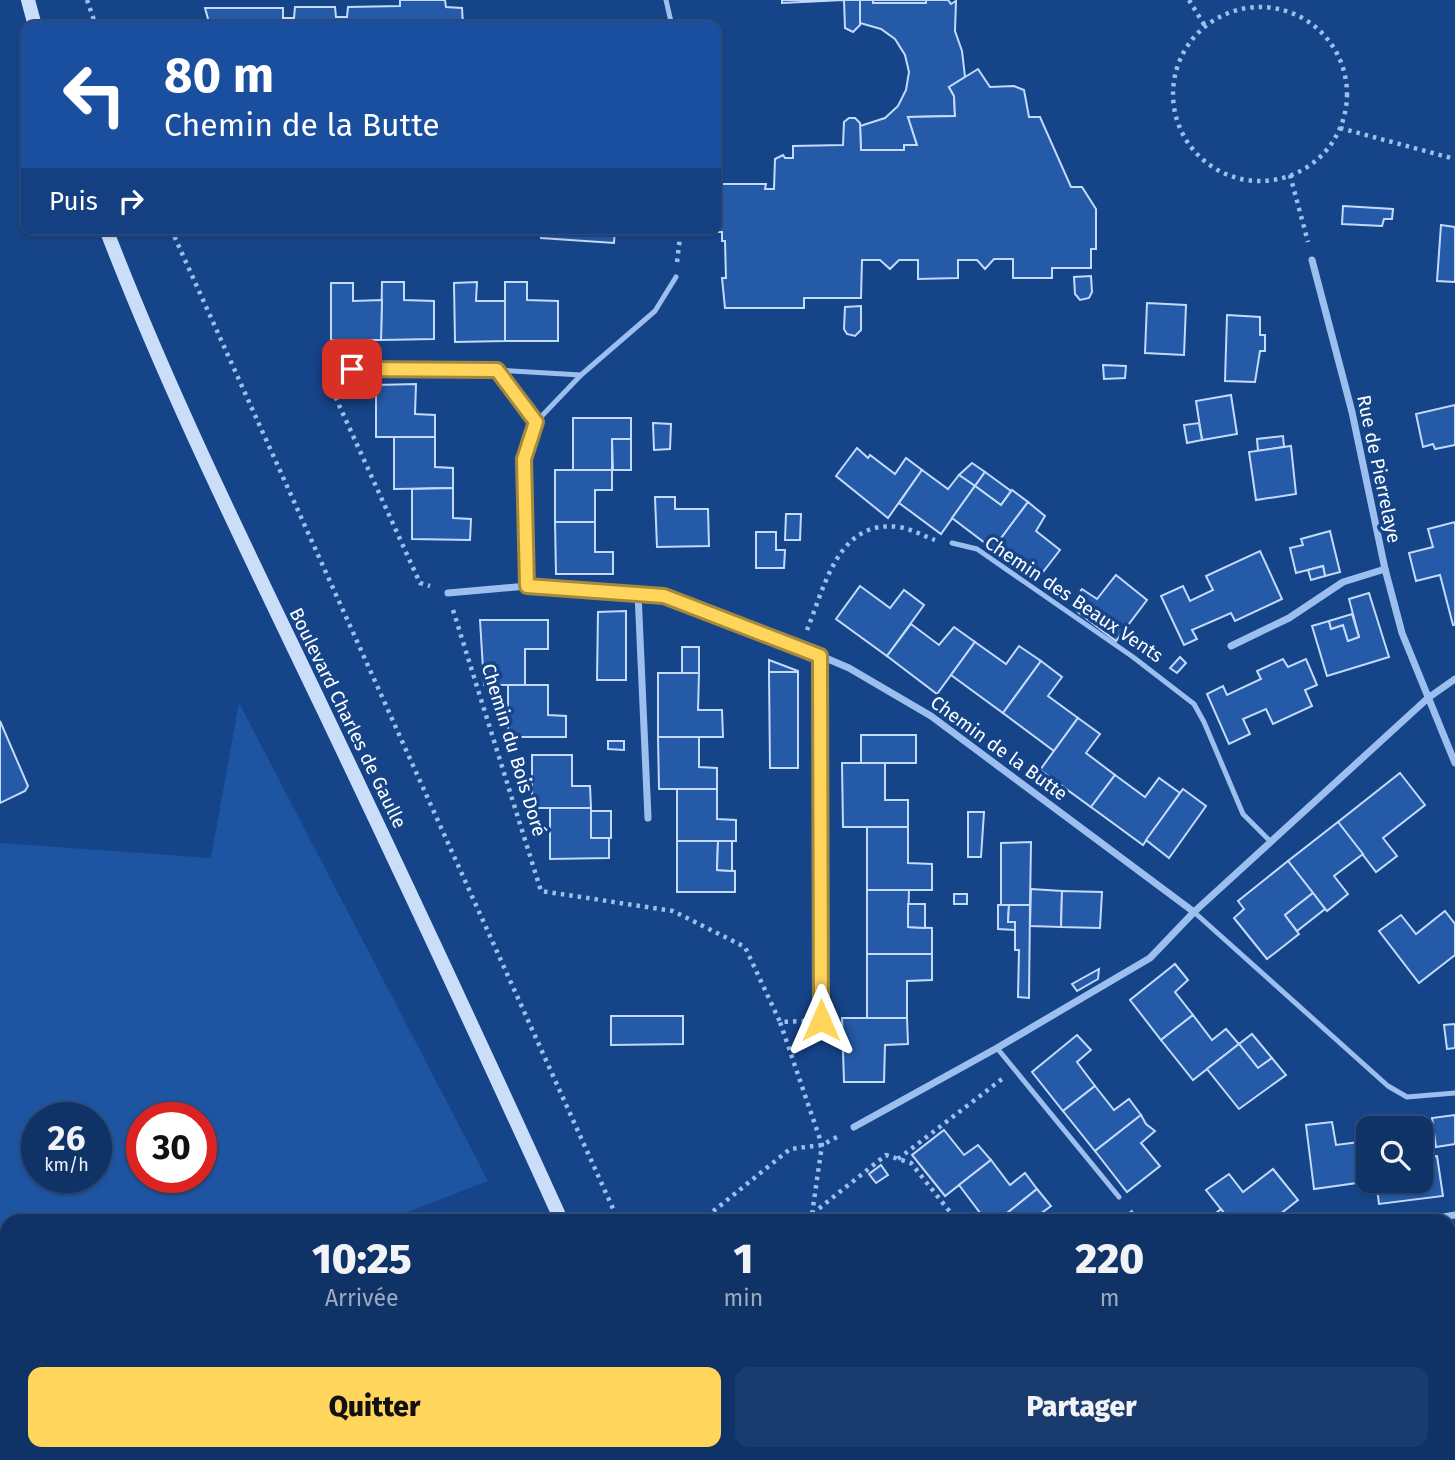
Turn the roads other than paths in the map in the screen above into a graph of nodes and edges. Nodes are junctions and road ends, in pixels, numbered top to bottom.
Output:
1 (28, 0) edge
2 (666, 0) edge
3 (34, 21) edge
4 (671, 21) edge
5 (108, 235) edge
6 (1312, 260) road end
7 (676, 277) road end
8 (352, 369) road end
9 (497, 370) junction
10 (581, 375) junction
11 (536, 422) junction
12 (952, 543) road end
13 (1385, 569) junction
14 (527, 586) junction
15 (448, 593) road end
16 (638, 593) junction
17 (1231, 646) dead end
18 (820, 656) junction
19 (1455, 679) edge
20 (1428, 698) junction
21 (1455, 763) edge
22 (648, 818) dead end
23 (1270, 842) junction
24 (1194, 912) junction
25 (821, 1020) road end
26 (997, 1048) junction
27 (1455, 1093) edge
28 (854, 1127) dead end
29 (1119, 1197) dead end
30 (558, 1214) edge

1 - 3 street
2 - 4 lane
5 - 30 street, Boulevard Charles de Gaulle
6 - 13 street, Rue de Pierrelaye
7 - 10 lane
8 - 9 lane
9 - 10 lane
9 - 11 lane
10 - 11 lane
11 - 14 lane
12 - 23 lane, Chemin des Beaux Vents
13 - 17 street
13 - 20 street, Rue de Pierrelaye
14 - 15 street, Chemin de la Butte
14 - 16 street, Chemin de la Butte
16 - 18 street, Chemin de la Butte
16 - 22 street
18 - 24 street, Chemin de la Butte
18 - 25 street
19 - 20 street
20 - 21 street, Rue de Pierrelaye
20 - 23 street
23 - 24 street
24 - 26 street
24 - 27 lane, Chemin de la Butte
26 - 28 street
26 - 29 lane

